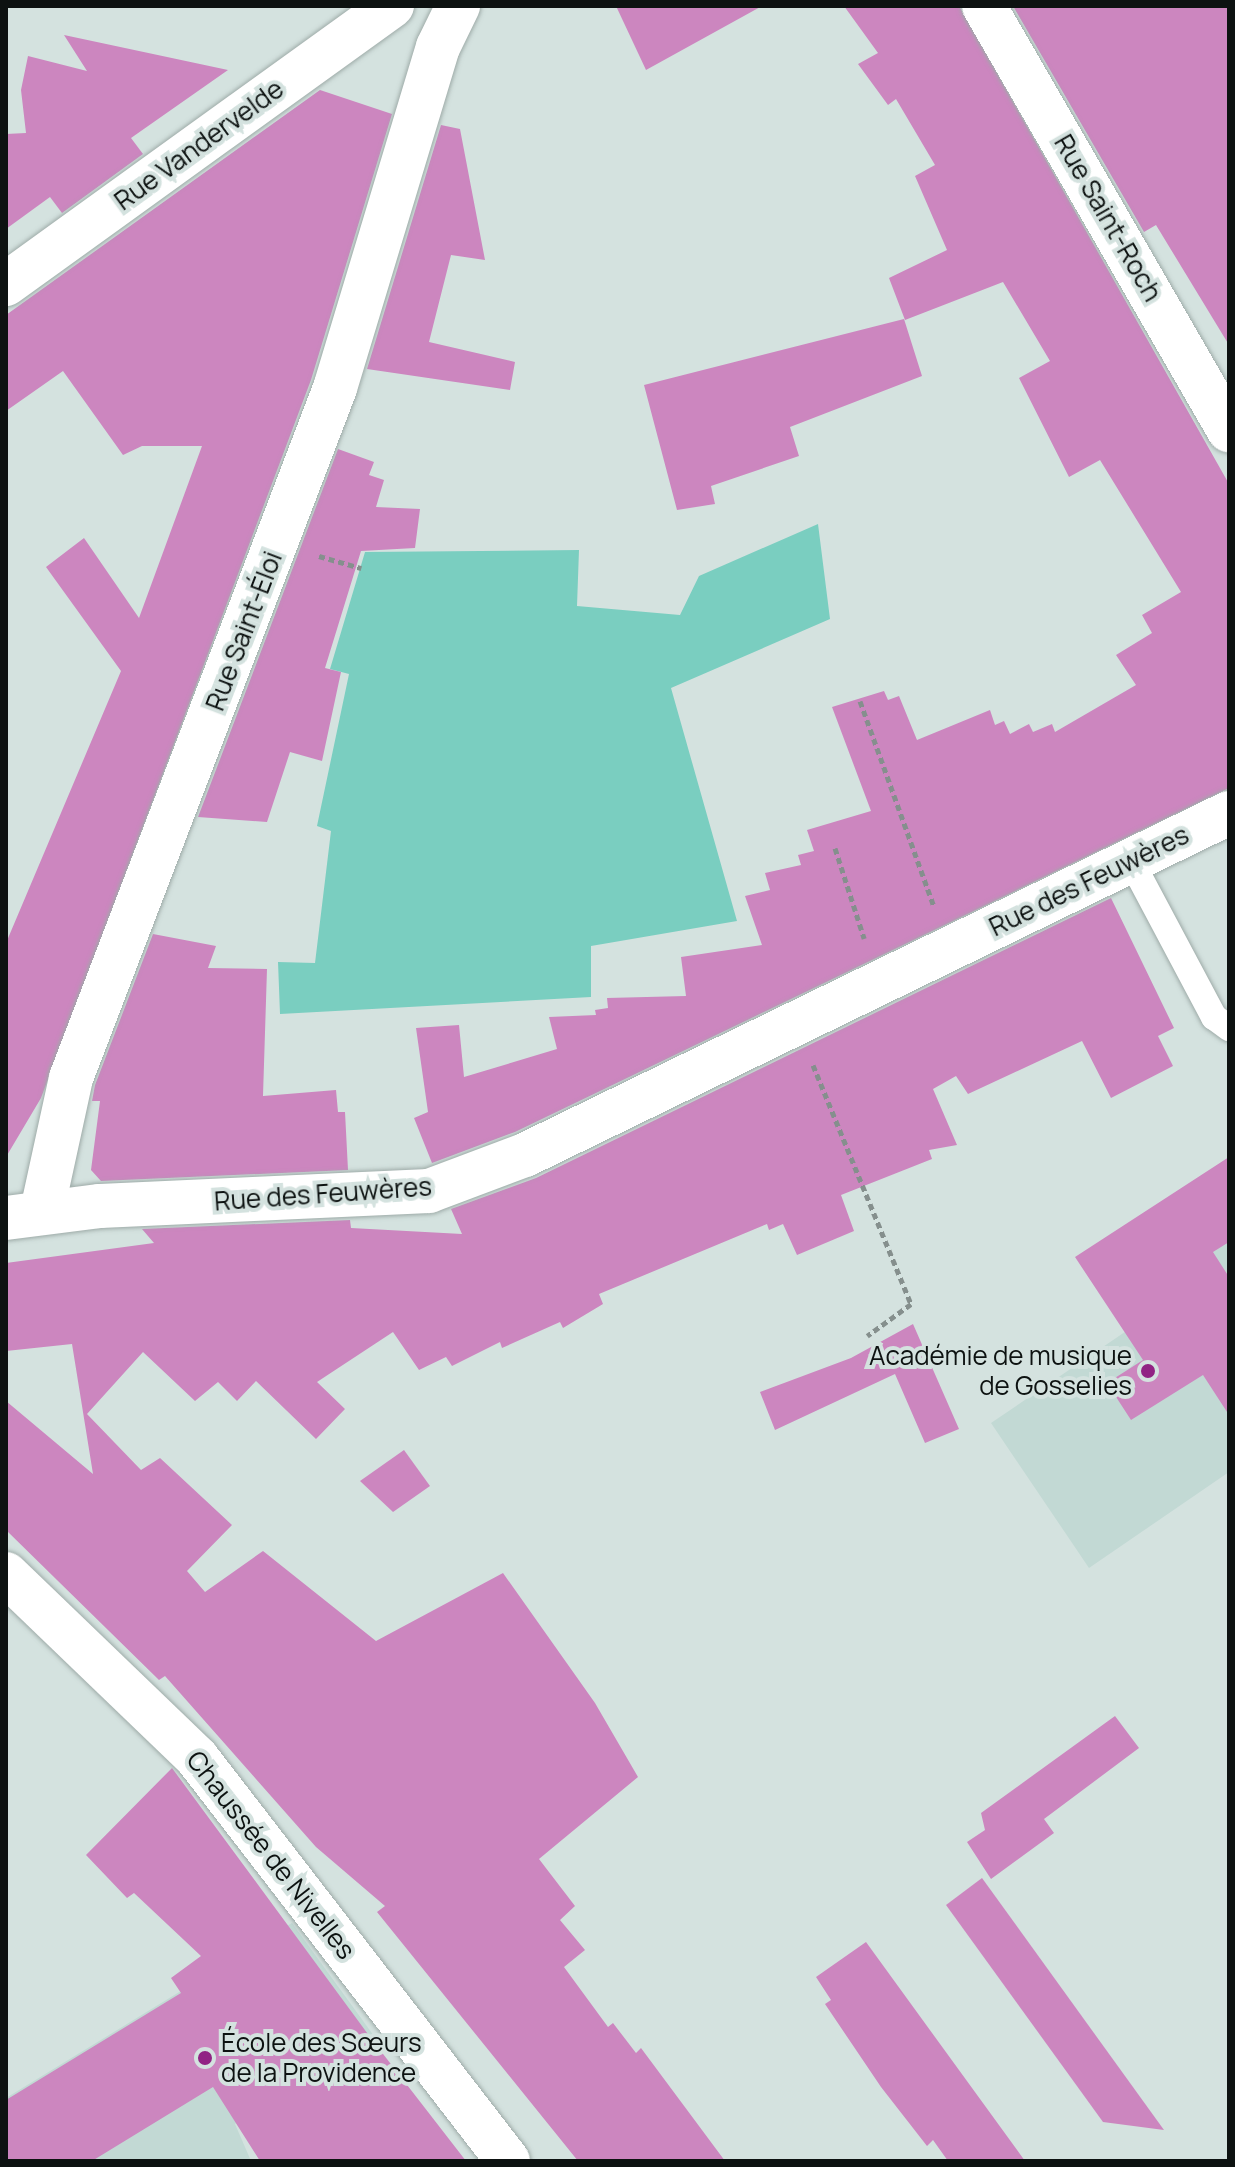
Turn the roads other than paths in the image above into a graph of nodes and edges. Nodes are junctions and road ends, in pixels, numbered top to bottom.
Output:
1 (392, 6) edge
2 (399, 6) edge
3 (458, 6) edge
4 (984, 6) edge
5 (438, 47) junction
6 (6, 284) edge
7 (1229, 430) edge
8 (1229, 813) edge
9 (1131, 861) junction
10 (1229, 1028) edge
11 (24, 1214) edge
12 (6, 1574) edge
13 (508, 2161) edge

1 - 6 street, Rue Vandervelde
2 - 5 street
3 - 5 street, Rue Saint-Éloi
4 - 7 street, Rue Saint-Roch
5 - 11 street, Rue Saint-Éloi
8 - 9 street, Rue des Feuwères
9 - 10 lane
9 - 11 street, Rue des Feuwères
12 - 13 street, Chaussée de Nivelles

